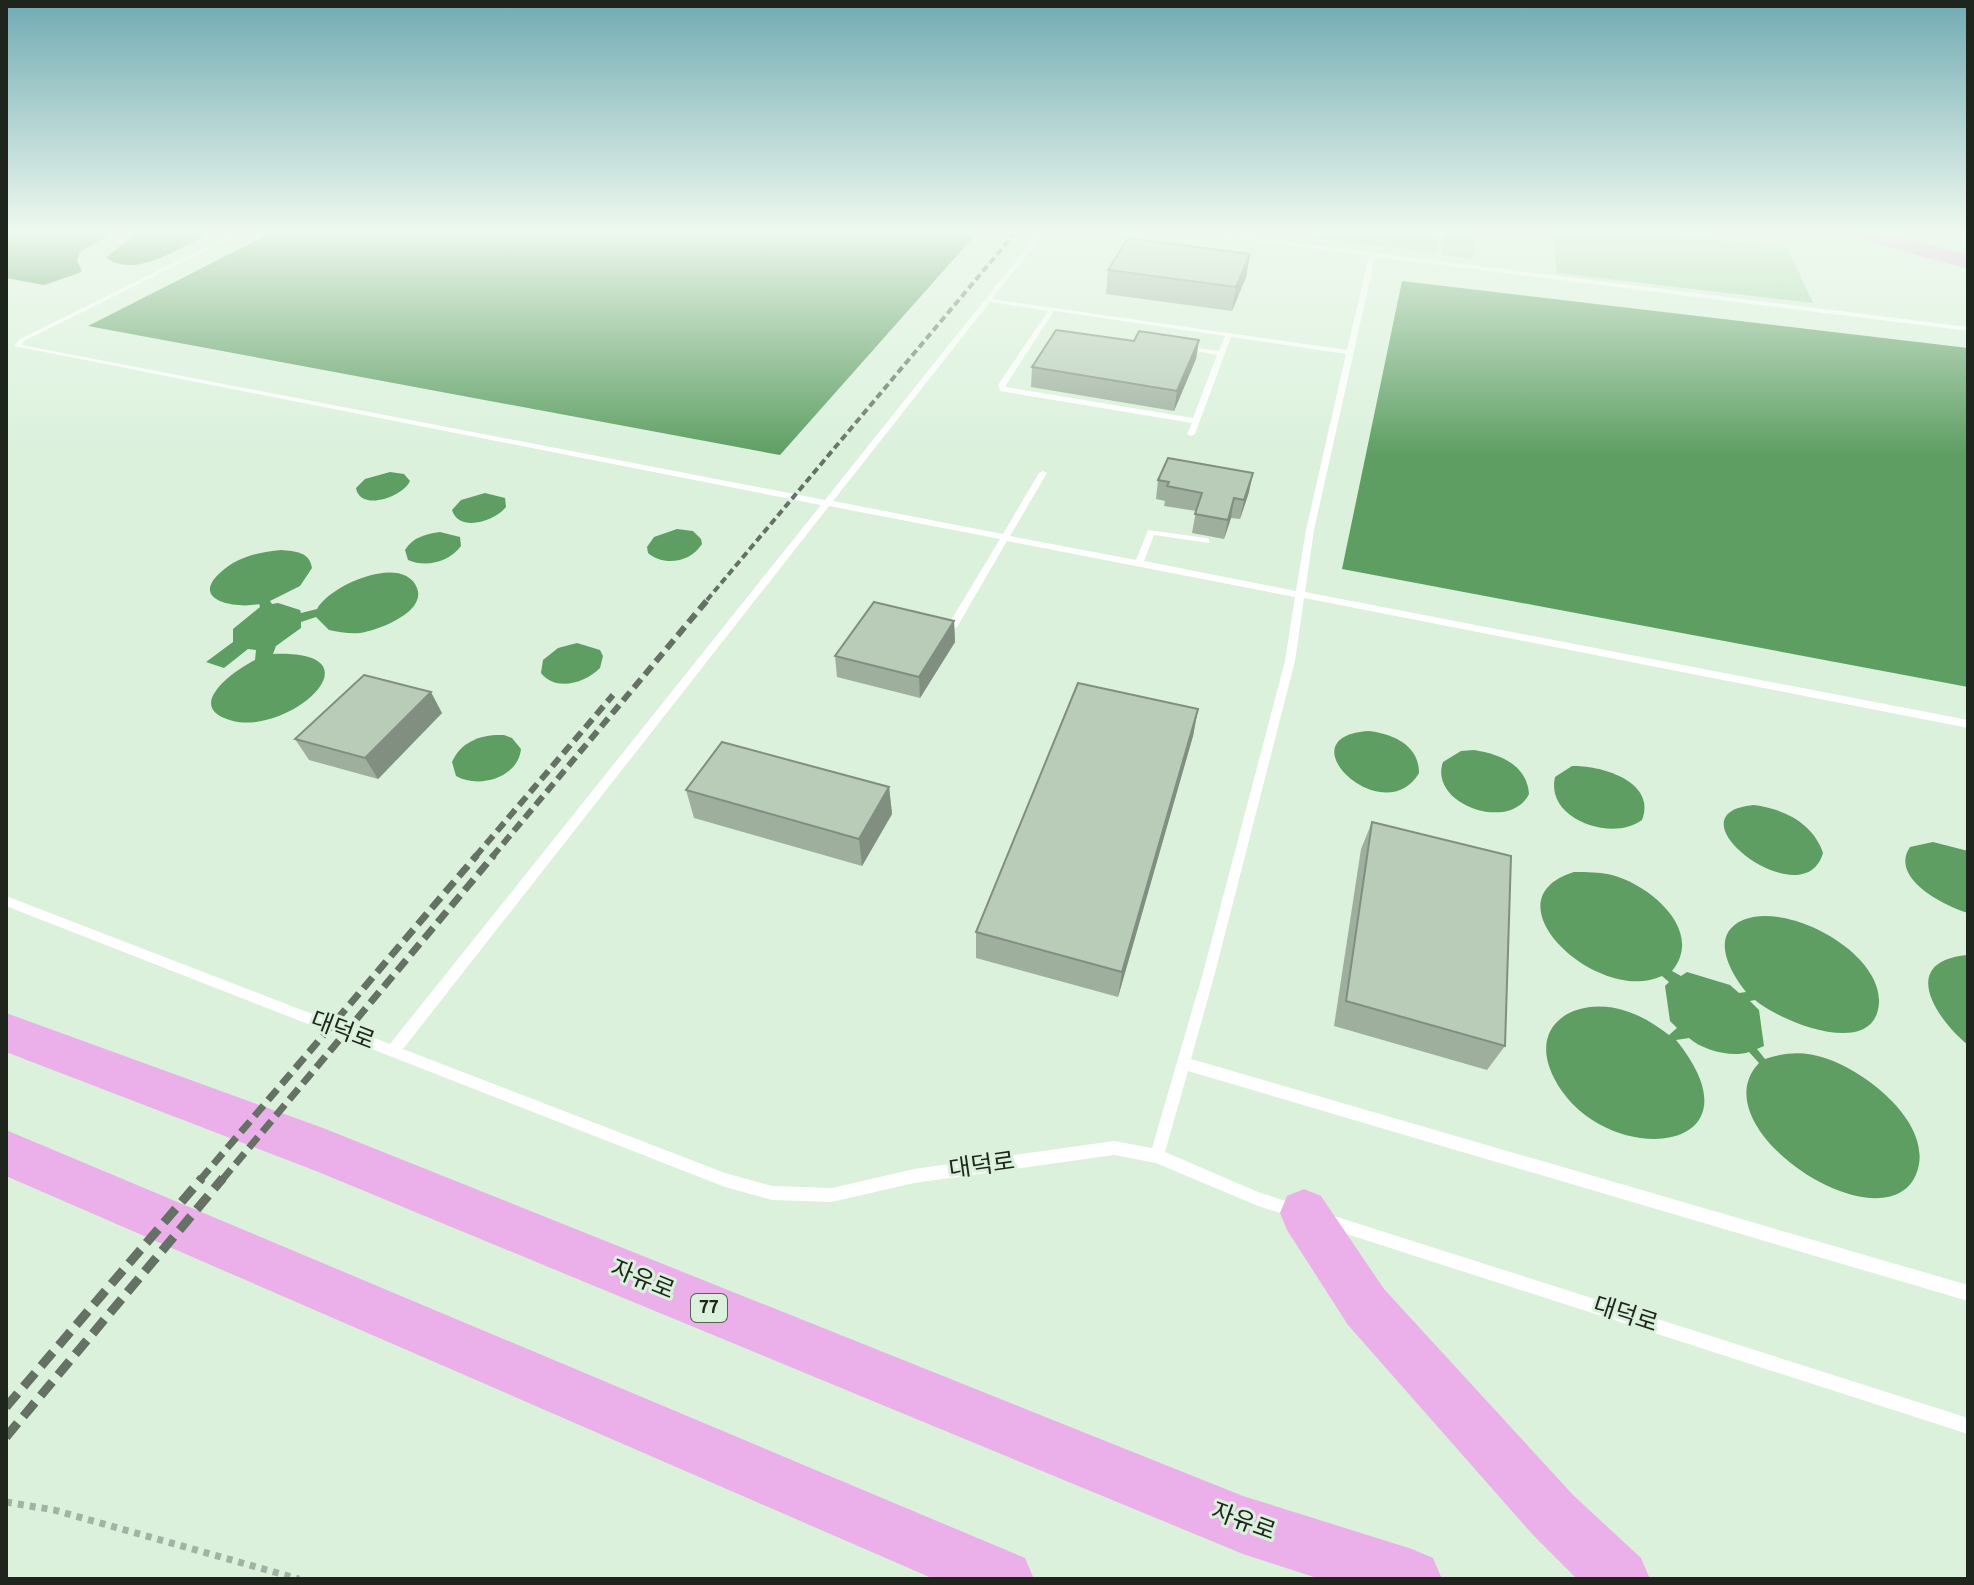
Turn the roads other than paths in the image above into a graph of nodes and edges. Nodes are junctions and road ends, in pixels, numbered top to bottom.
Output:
1 (91, 307) edge
2 (982, 307) edge
3 (1038, 307) edge
4 (1360, 307) edge
5 (1791, 307) edge
6 (1052, 309) junction
7 (1968, 329) edge
8 (1229, 334) junction
9 (6, 341) edge
10 (17, 344) junction
11 (1168, 347) edge
12 (1350, 352) junction
13 (1222, 354) junction
14 (1196, 421) junction
15 (1191, 434) dead end
16 (1043, 473) dead end
17 (825, 505) junction
18 (1005, 539) junction
19 (1206, 541) dead end
20 (1139, 564) junction
21 (1300, 594) junction
22 (952, 627) edge
23 (1968, 724) edge
24 (6, 901) edge
25 (6, 1032) edge
26 (393, 1051) junction
27 (1183, 1063) junction
28 (6, 1153) edge
29 (1157, 1156) junction
30 (1304, 1213) junction
31 (1968, 1293) edge
32 (1968, 1426) edge
33 (1004, 1579) edge
34 (1412, 1579) edge
35 (1620, 1579) edge

1 - 10 lane
2 - 17 lane
3 - 6 lane
4 - 12 lane
5 - 7 lane
6 - 8 lane
6 - 14 lane
8 - 12 lane
8 - 13 lane
9 - 10 lane
10 - 17 lane
11 - 13 lane
12 - 21 lane
13 - 14 lane
14 - 15 lane
16 - 18 lane
17 - 18 lane
17 - 26 lane
18 - 20 lane
18 - 22 lane
19 - 20 lane
20 - 21 lane
21 - 23 lane
21 - 27 lane
24 - 26 lane, 대덕로
25 - 34 highway, 자유로 / 77
26 - 29 lane, 대덕로
27 - 29 lane
27 - 31 lane
28 - 33 highway
29 - 30 lane, 대덕로
30 - 32 lane, 대덕로
30 - 35 highway

